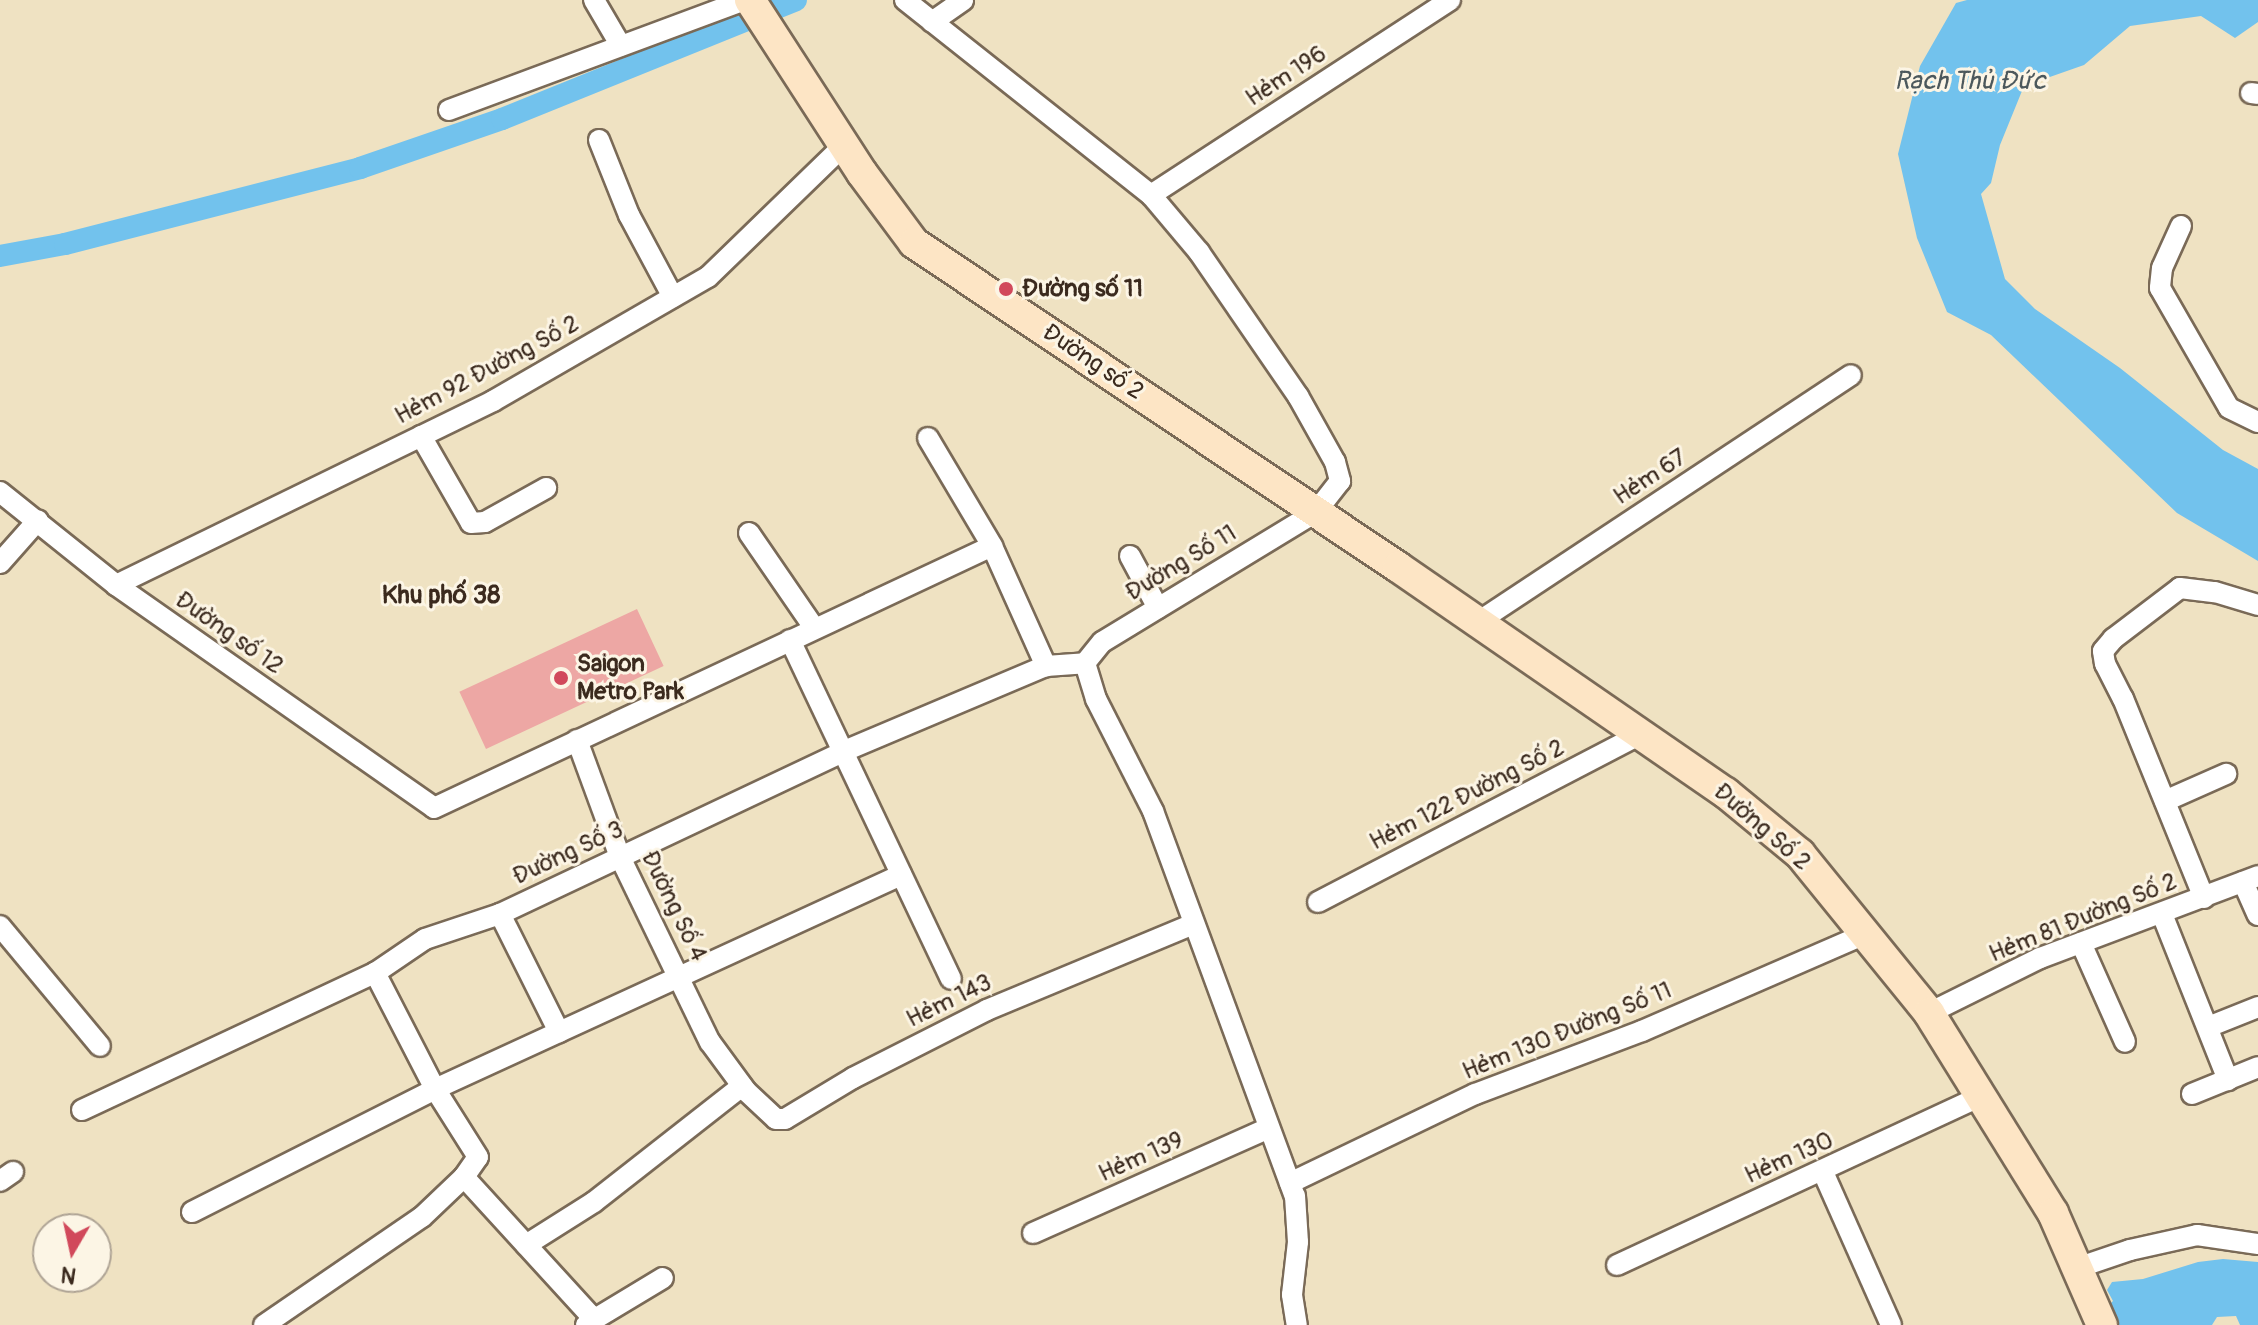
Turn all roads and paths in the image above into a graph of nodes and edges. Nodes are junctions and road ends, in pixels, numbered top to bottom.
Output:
1 (594, 0) edge
2 (748, 0) edge
3 (905, 0) edge
4 (963, 0) edge
5 (1450, 0) edge
6 (932, 22) junction
7 (621, 46) junction
8 (449, 110) dead end
9 (599, 140) dead end
10 (844, 145) junction
11 (1151, 195) junction
12 (2181, 226) dead end
13 (673, 297) junction
14 (1851, 375) dead end
15 (2258, 422) edge
16 (421, 436) junction
17 (928, 438) dead end
18 (546, 488) dead end
19 (0, 492) edge
20 (1316, 512) junction
21 (38, 520) junction
22 (749, 533) dead end
23 (992, 546) junction
24 (1130, 556) dead end
25 (0, 563) edge
26 (116, 585) junction
27 (2258, 605) edge
28 (1158, 608) junction
29 (1478, 622) junction
30 (815, 629) junction
31 (790, 640) junction
32 (1085, 663) junction
33 (1046, 666) junction
34 (1641, 734) junction
35 (577, 740) junction
36 (842, 752) junction
37 (2226, 774) dead end
38 (2165, 801) junction
39 (620, 857) junction
40 (901, 875) junction
41 (2250, 879) edge
42 (2204, 898) junction
43 (1318, 902) dead end
44 (500, 914) junction
45 (2162, 914) junction
46 (2258, 915) edge
47 (1194, 924) junction
48 (0, 926) edge
49 (1867, 933) junction
50 (2081, 943) junction
51 (375, 973) junction
52 (679, 976) junction
53 (951, 979) dead end
54 (2258, 1007) edge
55 (1929, 1013) junction
56 (2208, 1027) junction
57 (559, 1032) junction
58 (2125, 1042) dead end
59 (100, 1046) dead end
60 (2258, 1067) edge
61 (2228, 1080) junction
62 (742, 1086) junction
63 (435, 1089) junction
64 (2192, 1094) dead end
65 (1981, 1096) junction
66 (82, 1110) dead end
67 (1269, 1128) junction
68 (1823, 1172) junction
69 (464, 1177) junction
70 (1290, 1183) junction
71 (192, 1212) dead end
72 (1033, 1233) dead end
73 (2258, 1244) edge
74 (526, 1245) junction
75 (1617, 1265) dead end
76 (2077, 1268) junction
77 (663, 1278) dead end
78 (588, 1324) edge
79 (264, 1325) edge
80 (1297, 1325) edge
81 (1891, 1325) edge
82 (2102, 1325) edge

1 - 7 street
2 - 7 street
2 - 10 street, Đường số 2
3 - 6 street, Đường Số 11
4 - 6 street
5 - 11 street, Hẻm 196
6 - 11 street, Đường Số 11
7 - 8 street
9 - 13 street
10 - 13 street, Hẻm 92 Đường Số 2
10 - 20 street, Đường số 2
11 - 20 street, Đường Số 11
12 - 15 street
13 - 16 street, Hẻm 92 Đường Số 2
14 - 29 street, Hẻm 67
16 - 18 street
16 - 26 street, Hẻm 92 Đường Số 2
17 - 23 street
19 - 21 street, Đường số 12
20 - 28 street, Đường Số 11
20 - 29 street, Đường Số 2
21 - 25 street
21 - 26 street, Đường số 12
22 - 30 street
23 - 30 street
23 - 33 street
24 - 28 street
26 - 35 street, Đường số 12
27 - 38 street
28 - 32 street, Đường Số 11
29 - 34 street, Đường Số 2
30 - 31 street
31 - 35 street
31 - 36 street
32 - 33 street, Đường Số 3
32 - 47 street
33 - 36 street, Đường Số 3
34 - 43 street, Hẻm 122 Đường Số 2
34 - 49 street, Đường Số 2
35 - 39 street, Đường Số 4
36 - 39 street, Đường Số 3
36 - 40 street
37 - 38 street
38 - 42 street
39 - 44 street, Đường Số 3
39 - 52 street, Đường Số 4
40 - 52 street
40 - 53 street
41 - 42 street, Hẻm 81 Đường Số 2
41 - 46 street
42 - 45 street, Hẻm 81 Đường Số 2
44 - 51 street, Đường Số 3
44 - 57 street
45 - 50 street, Hẻm 81 Đường Số 2
45 - 56 street
47 - 62 street, Hẻm 143
47 - 67 street
48 - 59 street
49 - 55 street, Đường Số 2
49 - 70 street, Hẻm 130 Đường Số 11
50 - 55 street, Hẻm 81 Đường Số 2
50 - 58 street
51 - 63 street
51 - 66 street, Đường Số 3
52 - 57 street
52 - 62 street, Đường Số 4
54 - 56 street
55 - 65 street, Đường Số 2
56 - 61 street
57 - 63 street
60 - 61 street
61 - 64 street
62 - 74 street
63 - 69 street
63 - 71 street
65 - 68 street, Hẻm 130
65 - 76 street, Đường Số 2
67 - 70 street
67 - 72 street, Hẻm 139
68 - 75 street, Hẻm 130
68 - 81 street
69 - 74 street
69 - 79 street
70 - 80 street
73 - 76 street
74 - 78 street
76 - 82 street, Đường Số 2
77 - 78 street

